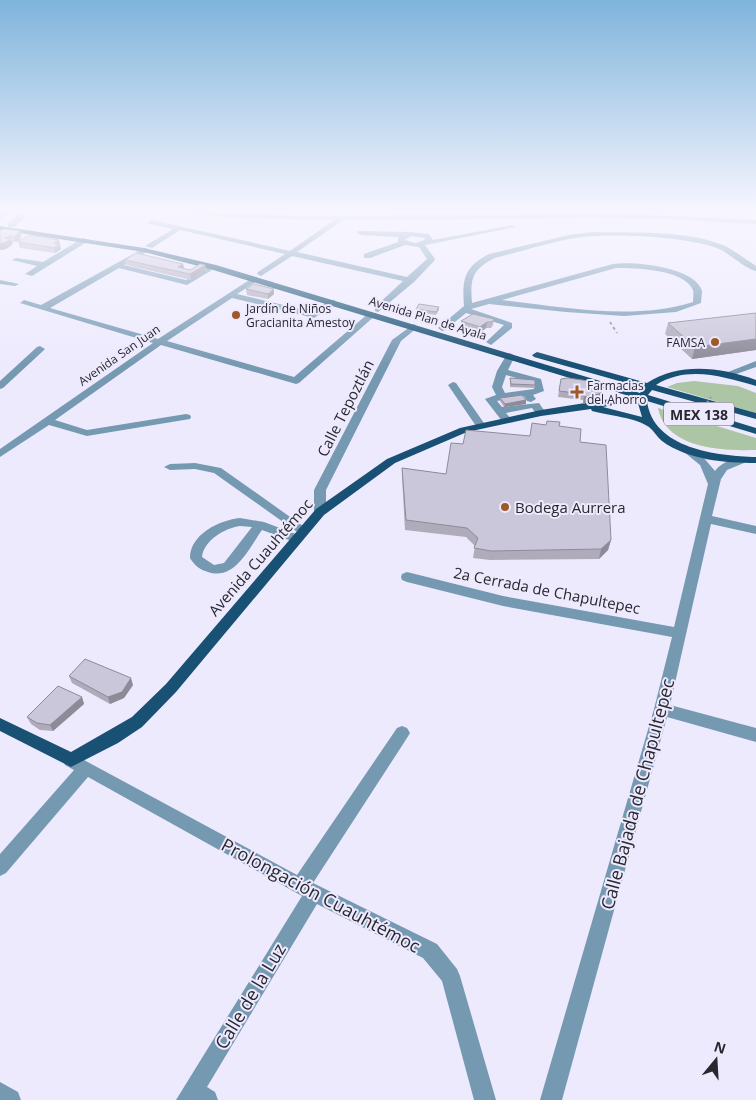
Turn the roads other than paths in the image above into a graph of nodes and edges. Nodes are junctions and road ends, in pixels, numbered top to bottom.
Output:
1 (24, 261) edge
2 (51, 261) edge
3 (124, 261) edge
4 (193, 261) edge
5 (197, 261) edge
6 (278, 261) edge
7 (327, 261) edge
8 (429, 261) edge
9 (480, 261) edge
10 (745, 261) edge
11 (45, 265) junction
12 (118, 265) junction
13 (213, 267) junction
14 (756, 268) edge
15 (29, 274) dead end
16 (257, 277) junction
17 (411, 280) junction
18 (0, 282) edge
19 (15, 284) dead end
20 (530, 290) junction
21 (231, 295) junction
22 (24, 302) dead end
23 (332, 302) junction
24 (490, 302) junction
25 (534, 305) junction
26 (43, 308) junction
27 (466, 308) junction
28 (375, 312) junction
29 (414, 327) junction
30 (442, 328) junction
31 (161, 341) junction
32 (491, 342) junction
33 (40, 350) dead end
34 (510, 356) junction
35 (756, 364) edge
36 (502, 371) junction
37 (678, 374) junction
38 (728, 374) junction
39 (607, 375) junction
40 (756, 382) edge
41 (453, 385) dead end
42 (0, 386) edge
43 (609, 386) junction
44 (650, 386) junction
45 (527, 393) junction
46 (643, 396) junction
47 (502, 397) junction
48 (611, 403) junction
49 (584, 408) junction
50 (538, 409) junction
51 (502, 415) junction
52 (756, 416) edge
53 (186, 417) dead end
54 (48, 421) junction
55 (651, 424) junction
56 (481, 426) junction
57 (756, 431) edge
58 (684, 448) junction
59 (0, 454) edge
60 (756, 460) edge
61 (740, 461) junction
62 (170, 467) dead end
63 (714, 485) junction
64 (320, 512) junction
65 (706, 519) junction
66 (259, 526) junction
67 (756, 530) edge
68 (301, 535) junction
69 (407, 577) dead end
70 (680, 633) junction
71 (662, 709) junction
72 (0, 724) edge
73 (402, 733) dead end
74 (756, 735) edge
75 (78, 765) junction
76 (0, 867) edge
77 (307, 889) junction
78 (0, 1093) edge
79 (196, 1097) edge
80 (486, 1098) edge
81 (10, 1100) edge
82 (551, 1100) edge

1 - 11 street
2 - 11 street
3 - 12 street
4 - 13 main road, Avenida Plan de Ayala / MEX 138
5 - 16 main road, Avenida Plan de Ayala / MEX 138
6 - 16 street, Avenida San Juan
7 - 17 street
8 - 17 street
9 - 27 street
10 - 14 street
11 - 15 street
12 - 13 street
12 - 26 street
13 - 16 main road, Avenida Plan de Ayala / MEX 138
16 - 21 street, Avenida San Juan
16 - 23 main road, Avenida Plan de Ayala / MEX 138
16 - 28 main road, Avenida Plan de Ayala / MEX 138
17 - 28 street
18 - 19 street
20 - 24 street
20 - 25 street
20 - 25 street
21 - 23 street
21 - 31 street, Avenida San Juan
22 - 26 street
23 - 28 main road, Avenida Plan de Ayala / MEX 138
24 - 25 street
24 - 27 street
26 - 31 street
27 - 30 street
27 - 32 street
28 - 29 main road, Avenida Plan de Ayala / MEX 138
28 - 30 main road, Avenida Plan de Ayala / MEX 138
28 - 31 street
29 - 34 main road, Avenida Plan de Ayala / MEX 138
29 - 64 street, Calle Tepoztlán
30 - 32 main road, Avenida Plan de Ayala / MEX 138
31 - 54 street, Avenida San Juan
32 - 39 main road, Avenida Plan de Ayala / MEX 138
33 - 42 street
34 - 36 street
34 - 43 main road, Avenida Plan de Ayala / MEX 138
35 - 38 street
36 - 45 street
36 - 47 street
37 - 38 main road
37 - 39 main road
37 - 44 main road
38 - 40 main road
39 - 44 main road, Avenida Plan de Ayala / MEX 138
41 - 56 street
43 - 46 main road, Avenida Plan de Ayala / MEX 138
43 - 48 main road
44 - 46 main road
44 - 52 main road, Avenida Plan de Ayala / MEX 138
45 - 47 street
45 - 50 street
46 - 48 main road, Avenida Cuauhtémoc
46 - 55 main road
46 - 57 main road, Avenida Plan de Ayala / MEX 138
47 - 51 street
48 - 49 main road, Avenida Cuauhtémoc
49 - 50 main road, Avenida Cuauhtémoc
49 - 55 main road, Avenida Cuauhtémoc
50 - 51 main road, Avenida Cuauhtémoc
51 - 56 main road, Avenida Cuauhtémoc
53 - 54 street
54 - 59 street, Avenida San Juan
55 - 58 main road
56 - 64 main road, Avenida Cuauhtémoc
58 - 61 main road
58 - 63 street
60 - 61 main road
61 - 63 street, Calle Bajada de Chapultepec
62 - 68 street
63 - 65 street, Calle Bajada de Chapultepec
64 - 68 main road, Avenida Cuauhtémoc
65 - 67 street
65 - 70 street, Calle Bajada de Chapultepec
66 - 66 street
66 - 68 street
68 - 75 main road, Avenida Cuauhtémoc
69 - 70 street, 2a Cerrada de Chapultepec
70 - 71 street, Calle Bajada de Chapultepec
71 - 74 street
71 - 82 street, Calle Bajada de Chapultepec
72 - 75 main road
73 - 77 street, Calle de la Luz
75 - 76 street
75 - 77 street, Prolongación Cuauhtémoc
77 - 79 street, Calle de la Luz
77 - 80 street, Prolongación Cuauhtémoc
78 - 81 street

